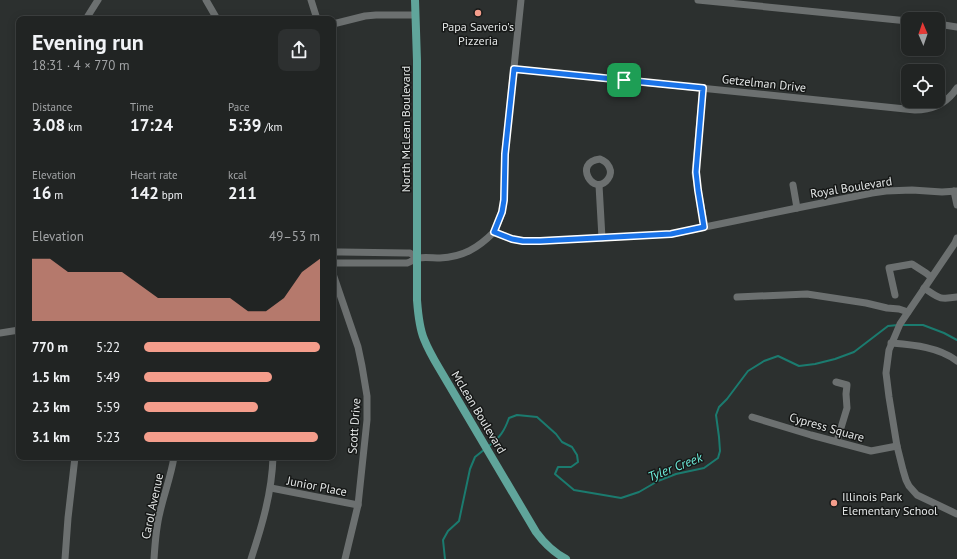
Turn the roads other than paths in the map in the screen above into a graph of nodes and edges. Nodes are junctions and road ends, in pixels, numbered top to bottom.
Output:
1 (98, 0) edge
2 (206, 0) edge
3 (311, 0) edge
4 (416, 0) edge
5 (521, 0) edge
6 (698, 0) edge
7 (416, 15) junction
8 (88, 16) edge
9 (215, 16) edge
10 (316, 16) edge
11 (901, 20) edge
12 (336, 23) edge
13 (945, 25) edge
14 (957, 26) edge
15 (514, 69) junction
16 (703, 88) junction
17 (957, 88) edge
18 (599, 185) dead end
19 (793, 185) dead end
20 (956, 191) edge
21 (957, 205) edge
22 (797, 208) junction
23 (704, 227) junction
24 (494, 232) junction
25 (602, 238) junction
26 (956, 242) edge
27 (336, 252) edge
28 (417, 258) junction
29 (336, 263) edge
30 (931, 278) junction
31 (336, 283) edge
32 (924, 288) junction
33 (895, 295) dead end
34 (737, 297) dead end
35 (957, 297) edge
36 (906, 314) junction
37 (16, 330) edge
38 (0, 333) edge
39 (891, 343) junction
40 (957, 361) edge
41 (836, 382) dead end
42 (752, 417) dead end
43 (838, 441) junction
44 (898, 446) junction
45 (75, 460) edge
46 (173, 460) edge
47 (273, 460) edge
48 (270, 488) junction
49 (358, 505) junction
50 (957, 514) edge
51 (65, 559) edge
52 (154, 559) edge
53 (251, 559) edge
54 (345, 559) edge
55 (566, 559) edge

1 - 8 street
2 - 9 street
3 - 10 street
4 - 7 main road, North McLean Boulevard
5 - 15 street
6 - 11 street
7 - 12 street
7 - 28 main road, North McLean Boulevard
13 - 14 street
15 - 16 street, Getzelman Drive
15 - 24 street
16 - 17 street, Getzelman Drive
16 - 23 street
18 - 25 street
19 - 22 street, Royal Boulevard
20 - 21 street
20 - 22 street, Royal Boulevard
22 - 23 street, Royal Boulevard
23 - 25 street, Royal Boulevard
24 - 25 street, Royal Boulevard
24 - 28 street
26 - 30 street
27 - 28 street
28 - 29 street
28 - 55 main road, McLean Boulevard
30 - 32 street
30 - 33 street
31 - 49 street, Scott Drive
32 - 35 street
32 - 36 street
34 - 36 street
36 - 39 street
37 - 38 street
39 - 40 street
39 - 44 street
41 - 43 street
42 - 43 street, Cypress Square
43 - 44 street, Cypress Square
44 - 50 street
45 - 51 street
46 - 52 street, Carol Avenue
47 - 48 street
48 - 49 street, Junior Place
48 - 53 street
49 - 54 street, Scott Drive

